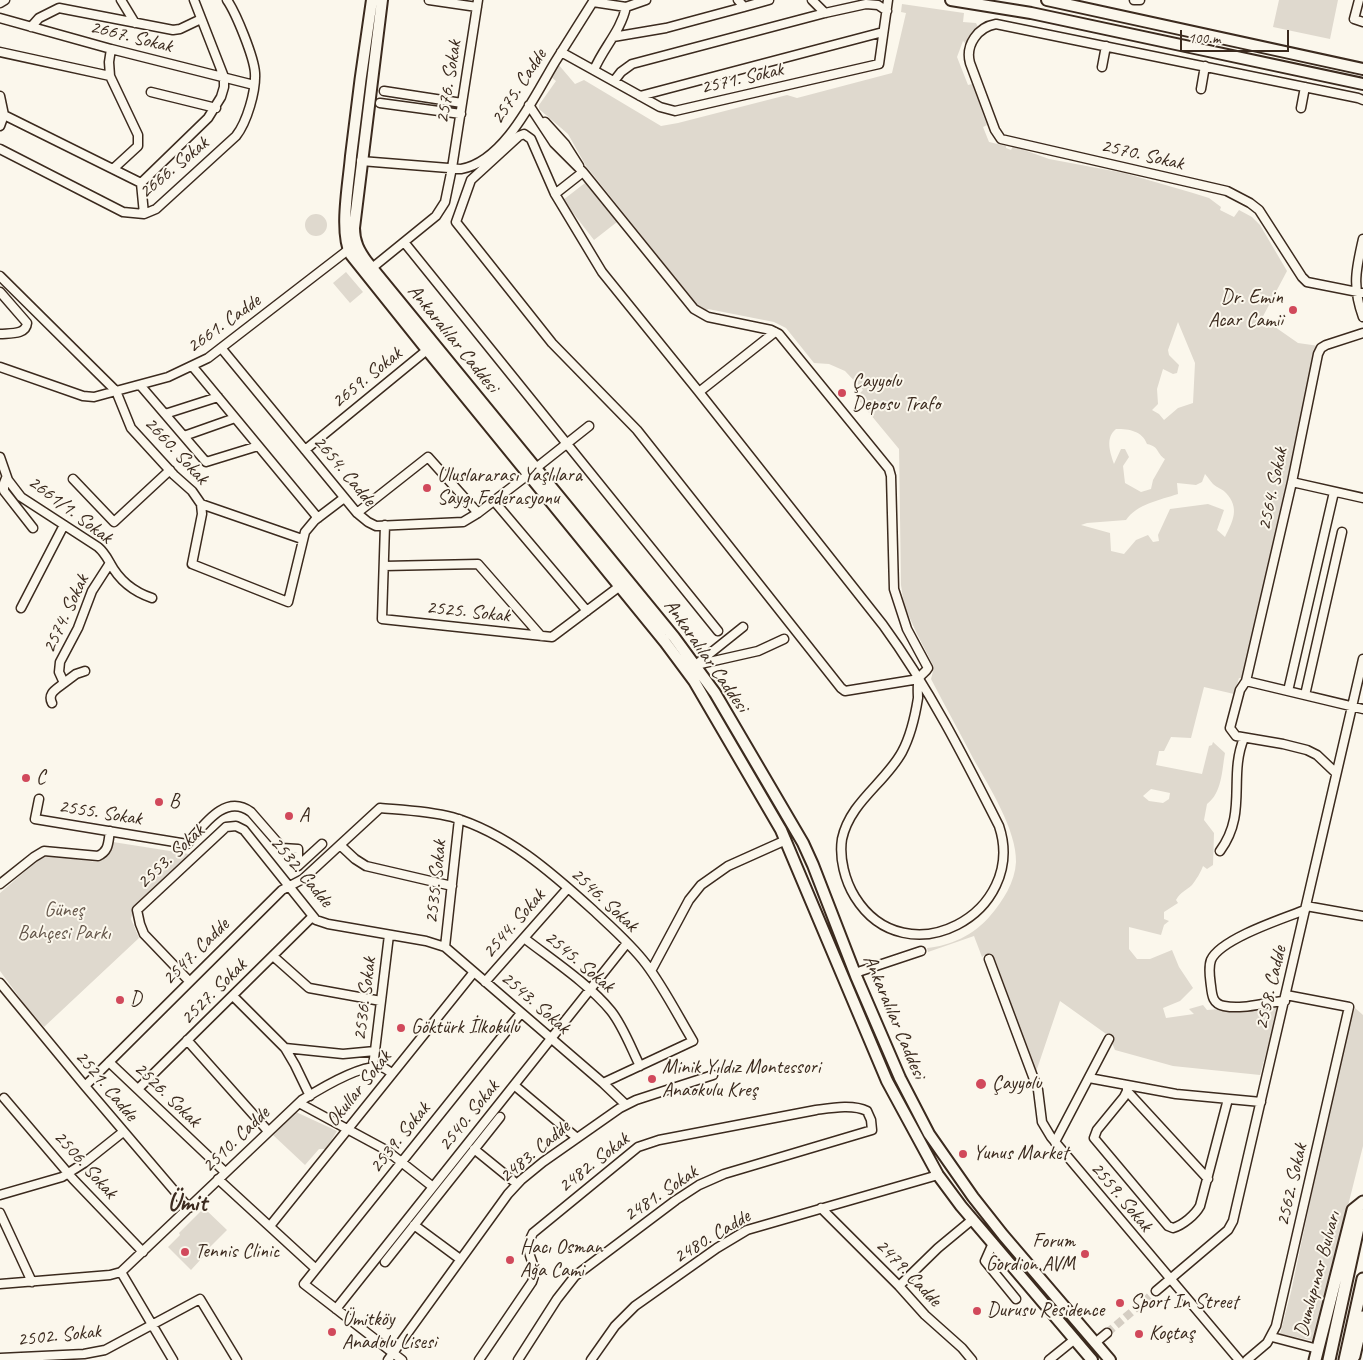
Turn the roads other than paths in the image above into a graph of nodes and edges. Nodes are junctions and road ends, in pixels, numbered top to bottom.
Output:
1 (5, 0) edge
2 (121, 0) edge
3 (194, 0) edge
4 (227, 0) edge
5 (372, 0) edge
6 (382, 0) edge
7 (429, 0) edge
8 (646, 0) edge
9 (738, 0) edge
10 (768, 0) edge
11 (812, 0) edge
12 (888, 0) edge
13 (951, 0) edge
14 (1047, 0) edge
15 (1134, 0) edge
16 (1140, 0) edge
17 (1359, 0) edge
18 (593, 1) edge
19 (0, 3) edge
20 (478, 4) edge
21 (626, 7) junction
22 (744, 7) junction
23 (887, 11) junction
24 (825, 13) junction
25 (0, 18) edge
26 (201, 19) junction
27 (1363, 22) edge
28 (135, 23) junction
29 (31, 27) junction
30 (884, 32) junction
31 (614, 37) junction
32 (1106, 46) junction
33 (111, 49) junction
34 (0, 52) edge
35 (561, 52) junction
36 (1102, 66) dead end
37 (1205, 66) junction
38 (1363, 69) edge
39 (594, 70) junction
40 (110, 76) junction
41 (224, 77) junction
42 (614, 81) junction
43 (1363, 84) edge
44 (254, 85) junction
45 (1305, 87) junction
46 (1201, 88) dead end
47 (151, 92) dead end
48 (384, 92) dead end
49 (0, 96) edge
50 (640, 96) junction
51 (1363, 100) edge
52 (380, 103) dead end
53 (462, 103) junction
54 (529, 105) junction
55 (216, 108) junction
56 (1301, 108) dead end
57 (461, 114) junction
58 (4, 115) junction
59 (0, 126) edge
60 (0, 149) edge
61 (361, 161) junction
62 (452, 168) junction
63 (113, 169) junction
64 (583, 172) junction
65 (141, 182) junction
66 (555, 194) junction
67 (144, 214) junction
68 (1363, 239) edge
69 (404, 242) junction
70 (352, 247) junction
71 (372, 268) junction
72 (0, 276) edge
73 (0, 292) edge
74 (1359, 292) edge
75 (1363, 317) edge
76 (775, 332) junction
77 (1363, 333) edge
78 (0, 334) edge
79 (222, 348) junction
80 (427, 350) junction
81 (0, 367) edge
82 (193, 367) junction
83 (140, 385) junction
84 (116, 392) junction
85 (699, 392) junction
86 (218, 397) junction
87 (165, 414) junction
88 (235, 418) junction
89 (589, 426) dead end
90 (184, 436) junction
91 (567, 443) junction
92 (258, 446) junction
93 (305, 450) junction
94 (0, 457) edge
95 (170, 470) junction
96 (532, 471) junction
97 (6, 478) junction
98 (73, 479) dead end
99 (1292, 482) junction
100 (1334, 492) junction
101 (344, 498) junction
102 (1363, 498) edge
103 (494, 501) junction
104 (201, 504) junction
105 (357, 513) junction
106 (478, 513) junction
107 (318, 518) junction
108 (64, 525) junction
109 (385, 526) junction
110 (33, 528) dead end
111 (1342, 532) dead end
112 (302, 539) junction
113 (110, 563) junction
114 (384, 566) junction
115 (620, 586) junction
116 (152, 598) dead end
117 (21, 608) dead end
118 (587, 611) junction
119 (743, 627) dead end
120 (718, 631) dead end
121 (541, 636) junction
122 (784, 639) dead end
123 (1363, 659) edge
124 (696, 664) junction
125 (85, 671) dead end
126 (919, 679) junction
127 (1246, 681) junction
128 (64, 683) junction
129 (1288, 691) junction
130 (1305, 695) junction
131 (52, 703) dead end
132 (1352, 706) junction
133 (1363, 708) edge
134 (1244, 738) junction
135 (1336, 773) junction
136 (39, 799) dead end
137 (459, 819) junction
138 (226, 827) joint
139 (110, 831) junction
140 (798, 835) junction
141 (786, 840) junction
142 (322, 844) dead end
143 (340, 845) junction
144 (282, 848) junction
145 (1220, 850) dead end
146 (298, 866) junction
147 (0, 884) edge
148 (289, 886) junction
149 (452, 886) junction
150 (568, 888) junction
151 (1306, 908) junction
152 (1363, 916) edge
153 (312, 917) junction
154 (389, 935) junction
155 (524, 938) junction
156 (627, 943) junction
157 (445, 947) junction
158 (921, 951) dead end
159 (273, 956) junction
160 (990, 959) dead end
161 (651, 971) junction
162 (474, 972) junction
163 (855, 973) junction
164 (189, 981) junction
165 (485, 982) junction
166 (0, 983) edge
167 (590, 990) junction
168 (233, 996) junction
169 (1286, 998) junction
170 (381, 1001) junction
171 (521, 1013) junction
172 (551, 1038) junction
173 (1109, 1039) dead end
174 (187, 1040) junction
175 (285, 1048) junction
176 (375, 1050) junction
177 (109, 1062) junction
178 (894, 1063) junction
179 (640, 1066) junction
180 (373, 1067) junction
181 (882, 1069) junction
182 (392, 1074) junction
183 (712, 1075) dead end
184 (1089, 1078) junction
185 (603, 1083) junction
186 (514, 1085) junction
187 (85, 1086) junction
188 (1127, 1088) junction
189 (138, 1089) junction
190 (310, 1096) junction
191 (4, 1098) dead end
192 (1228, 1099) junction
193 (1261, 1102) junction
194 (299, 1103) junction
195 (625, 1104) junction
196 (500, 1117) dead end
197 (348, 1130) junction
198 (872, 1130) joint
199 (123, 1132) junction
200 (268, 1132) junction
201 (577, 1138) junction
202 (1054, 1142) junction
203 (474, 1149) junction
204 (402, 1162) junction
205 (452, 1163) junction
206 (459, 1168) junction
207 (952, 1169) junction
208 (224, 1172) junction
209 (68, 1173) junction
210 (938, 1175) junction
211 (218, 1179) junction
212 (1208, 1180) junction
213 (516, 1184) junction
214 (433, 1187) junction
215 (0, 1195) edge
216 (1363, 1203) edge
217 (189, 1208) junction
218 (821, 1208) junction
219 (0, 1212) edge
220 (973, 1219) junction
221 (414, 1225) junction
222 (270, 1226) junction
223 (993, 1243) junction
224 (143, 1252) junction
225 (460, 1259) junction
226 (385, 1262) dead end
227 (316, 1269) junction
228 (121, 1272) junction
229 (1170, 1279) junction
230 (32, 1282) junction
231 (1362, 1283) edge
232 (0, 1284) edge
233 (899, 1286) junction
234 (1156, 1291) tunnel mouth
235 (1016, 1299) dead end
236 (336, 1309) junction
237 (1363, 1317) edge
238 (152, 1325) junction
239 (1107, 1332) tunnel mouth
240 (1272, 1336) junction
241 (1074, 1339) junction
242 (1095, 1343) junction
243 (1085, 1352) junction
244 (1316, 1355) edge
245 (390, 1357) edge
246 (0, 1358) edge
247 (65, 1358) edge
248 (173, 1360) edge
249 (237, 1360) edge
250 (402, 1360) edge
251 (479, 1360) edge
252 (518, 1360) edge
253 (591, 1360) edge
254 (972, 1360) edge
255 (1049, 1360) edge
256 (1092, 1360) edge
257 (1110, 1360) edge
258 (1239, 1360) edge
259 (1247, 1360) edge
260 (1329, 1360) edge
261 (1345, 1360) edge
262 (1353, 1360) edge

1 - 19 street
2 - 28 street
3 - 26 street
4 - 44 street, 2666. Sokak
5 - 70 main road, Ankaralılar Caddesi
6 - 61 main road
7 - 20 street
8 - 21 street
9 - 22 street
10 - 22 street
11 - 24 street
12 - 23 street, 2571. Sokak
13 - 43 main road
14 - 38 main road
15 - 16 street
17 - 27 street
18 - 21 street
18 - 35 street, 2575. Cadde
20 - 53 street, 2576. Sokak
21 - 31 street
22 - 31 street
23 - 24 street
23 - 30 street, 2571. Sokak
24 - 42 street
25 - 29 street, 2667. Sokak
26 - 28 street
26 - 41 street
28 - 29 street
29 - 33 street, 2667. Sokak
30 - 50 street
30 - 50 street, 2571. Sokak
31 - 39 street
32 - 36 street
32 - 37 street
32 - 74 street, 2570. Sokak
33 - 40 street
33 - 41 street, 2667. Sokak
34 - 40 street
35 - 39 street, 2571. Sokak
35 - 54 street, 2575. Cadde
37 - 45 street
37 - 46 street
39 - 42 street, 2571. Sokak
40 - 63 street
41 - 44 street, 2667. Sokak
41 - 55 street
42 - 50 street, 2571. Sokak
44 - 67 street, 2666. Sokak
45 - 51 street
45 - 56 street
47 - 55 street
48 - 53 street
49 - 58 street
52 - 57 street
53 - 57 street, 2576. Sokak
54 - 62 street, 2575. Cadde
54 - 64 street
55 - 65 street
57 - 62 street, 2576. Sokak
58 - 59 street
58 - 63 street
60 - 67 street, 2666. Sokak
61 - 62 street, 2575. Cadde
61 - 70 main road
62 - 69 street
63 - 65 street
64 - 66 street
64 - 76 street
65 - 67 street
66 - 85 street
66 - 126 street
68 - 74 street
69 - 71 street
69 - 91 street
70 - 71 main road, Ankaralılar Caddesi
70 - 79 street, 2661. Cadde
70 - 80 main road, Ankaralılar Caddesi
71 - 96 main road, Ankaralılar Caddesi
72 - 84 street
73 - 78 street
74 - 75 street
76 - 85 street
76 - 126 street
77 - 99 street, 2564. Sokak
79 - 82 street, 2661. Cadde
79 - 93 street, 2654. Cadde
80 - 93 street, 2659. Sokak
80 - 96 main road, Ankaralılar Caddesi
81 - 84 street, 2661. Cadde
82 - 83 street, 2661. Cadde
82 - 86 street
83 - 84 street, 2661. Cadde
83 - 87 street
84 - 95 street, 2660. Sokak
85 - 126 street
86 - 87 street
86 - 88 street
87 - 90 street
88 - 90 street
88 - 92 street
89 - 91 street, 2654. Cadde
90 - 92 street
91 - 96 street, 2654. Cadde
91 - 120 street
92 - 107 street
93 - 101 street, 2654. Cadde
94 - 97 street, 2661/1. Sokak
95 - 98 street
95 - 104 street, 2660. Sokak
96 - 103 street, 2654. Cadde
96 - 115 main road, Ankaralılar Caddesi
96 - 124 main road, Ankaralılar Caddesi
97 - 108 street, 2661/1. Sokak
97 - 110 street
99 - 100 street
99 - 127 street, 2564. Sokak
100 - 102 street
100 - 129 street
101 - 105 street, 2654. Cadde
101 - 107 street
103 - 106 street, 2654. Cadde
103 - 118 street
104 - 112 street
104 - 112 street, 2660. Sokak
105 - 106 street
105 - 109 street, 2654. Cadde
106 - 109 street, 2654. Cadde
107 - 112 street
108 - 113 street, 2661/1. Sokak
108 - 117 street
109 - 114 street
111 - 130 street
113 - 116 street, 2661/1. Sokak
113 - 128 street, 2574. Sokak
114 - 121 street
114 - 121 street, 2525. Sokak
115 - 118 street
115 - 141 main road, Ankaralılar Caddesi
118 - 121 street, 2525. Sokak
119 - 124 street
122 - 124 street
123 - 132 street, 2558. Cadde
124 - 140 main road, Ankaralılar Caddesi
125 - 128 street
126 - 126 street
127 - 129 street
127 - 134 street, 2564. Sokak
128 - 131 street, 2574. Sokak
129 - 130 street
130 - 132 street
132 - 133 street
132 - 135 street, 2558. Cadde
134 - 135 street
134 - 145 street
135 - 151 street, 2558. Cadde
136 - 139 street, 2555. Sokak
137 - 143 street, 2546. Sokak
137 - 149 street, 2535. Sokak
137 - 150 street, 2546. Sokak
138 - 148 street, 2532. Cadde
138 - 164 street, 2553. Sokak
139 - 144 street, 2555. Sokak
139 - 147 street
140 - 141 main road
140 - 163 main road, Ankaralılar Caddesi
141 - 161 street
141 - 181 main road, Ankaralılar Caddesi
142 - 146 street
143 - 148 street, 2547. Cadde
143 - 149 street
144 - 146 street, 2555. Sokak
144 - 146 street
148 - 153 street, 2532. Cadde
148 - 164 street, 2547. Cadde
149 - 157 street, 2535. Sokak
150 - 155 street, 2544. Sokak
150 - 156 street, 2546. Sokak
151 - 152 street
151 - 169 street, 2558. Cadde
151 - 169 street
153 - 154 street, 2532. Cadde
153 - 159 street, 2527. Sokak
154 - 157 street, 2532. Cadde
154 - 170 street, 2536. Sokak
155 - 165 street, 2544. Sokak
155 - 167 street, 2545. Sokak
156 - 161 street, 2546. Sokak
156 - 167 street, 2540. Sokak
157 - 162 street, 2543. Sokak
158 - 163 street
159 - 168 street, 2527. Sokak
159 - 170 street
160 - 202 street, 2559. Sokak
161 - 179 street, 2546. Sokak
162 - 165 street, 2543. Sokak
162 - 182 street, Okullar Sokak
163 - 178 main road, Ankaralılar Caddesi
164 - 177 street, 2547. Cadde
165 - 171 street, 2543. Sokak
166 - 187 street, 2521. Cadde
167 - 172 street, 2540. Sokak
167 - 179 street, 2545. Sokak
168 - 174 street, 2527. Sokak
168 - 175 street
169 - 193 street, 2558. Cadde
169 - 240 street, 2562. Sokak
170 - 176 street, 2536. Sokak
171 - 172 street, 2543. Sokak
171 - 204 street, 2539. Sokak
172 - 185 street, 2543. Sokak
172 - 186 street, 2540. Sokak
173 - 184 street
174 - 189 street, 2527. Sokak
174 - 200 street
175 - 176 street
175 - 190 street
176 - 180 street, 2536. Sokak
177 - 187 street, 2547. Cadde
177 - 189 street, 2526. Sokak
178 - 181 main road
178 - 207 main road, Ankaralılar Caddesi
179 - 185 street
180 - 182 street
180 - 190 street, 2510. Cadde
181 - 210 main road, Ankaralılar Caddesi
182 - 197 street, Okullar Sokak
183 - 195 street, 2483. Cadde
184 - 188 street
184 - 202 street
185 - 195 street, 2543. Sokak
186 - 201 street
186 - 205 street, 2540. Sokak
187 - 199 street, 2521. Cadde
188 - 192 street
188 - 212 street
188 - 212 street
189 - 208 street, 2526. Sokak
190 - 194 street, 2510. Cadde
191 - 209 street, 2506. Sokak
192 - 193 street
192 - 212 street
193 - 229 street, 2558. Cadde
194 - 197 street
194 - 200 street, 2510. Cadde
195 - 201 street, 2483. Cadde
196 - 203 street
197 - 204 street
197 - 222 street, Okullar Sokak
198 - 251 street, 2482. Sokak
198 - 252 street, 2481. Sokak
199 - 209 street
199 - 217 street, 2521. Cadde
200 - 208 street, 2510. Cadde
201 - 213 street, 2483. Cadde
202 - 229 street, 2559. Sokak
203 - 206 street
203 - 213 street
204 - 214 street
204 - 227 street, 2539. Sokak
205 - 206 street
205 - 214 street, 2540. Sokak
206 - 221 street
207 - 210 main road
207 - 242 main road, Ankaralılar Caddesi
208 - 211 street, 2510. Cadde
209 - 215 street
209 - 224 street, 2506. Sokak
210 - 218 street, 2480. Cadde
210 - 220 main road, Ankaralılar Caddesi
211 - 217 street, 2510. Cadde
211 - 222 street
213 - 225 street, 2483. Cadde
214 - 236 street, 2540. Sokak
216 - 244 highway, Dumlupınar Bulvarı
216 - 260 highway, Dumlupınar Bulvarı
217 - 224 street, 2510. Cadde
218 - 233 street, 2479. Cadde
218 - 253 street, 2480. Cadde
219 - 230 street
220 - 223 main road, Ankaralılar Caddesi
220 - 233 street
221 - 225 street
221 - 226 street
222 - 227 street
223 - 235 street
223 - 241 main road, Ankaralılar Caddesi
224 - 228 street, 2510. Cadde
225 - 245 street, 2483. Cadde
227 - 236 street, 2539. Sokak
228 - 230 street
228 - 238 street
229 - 234 street, 2558. Cadde
229 - 258 street, 2559. Sokak
230 - 232 street
231 - 261 highway
233 - 254 street, 2479. Cadde
236 - 245 street
237 - 262 highway
238 - 247 street, 2502. Sokak
238 - 248 street
238 - 249 street, 2502. Sokak
239 - 242 street
240 - 244 street
240 - 259 street
241 - 243 main road, Ankaralılar Caddesi
241 - 255 street
242 - 243 main road
242 - 257 main road, Ankaralılar Caddesi
243 - 256 main road, Ankaralılar Caddesi
245 - 250 street
246 - 247 street, 2502. Sokak

